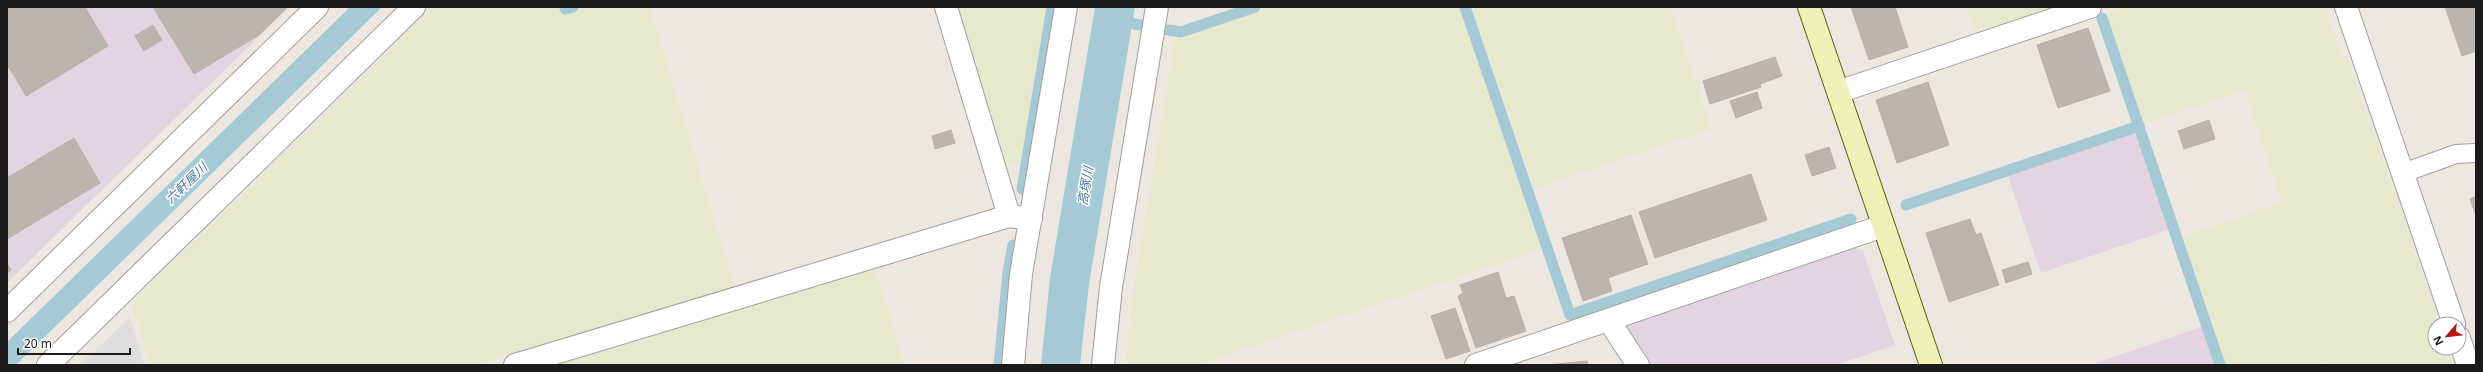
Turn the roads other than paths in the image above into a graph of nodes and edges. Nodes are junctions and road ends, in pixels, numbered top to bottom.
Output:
1 (317, 7) edge
2 (414, 7) edge
3 (946, 7) edge
4 (1066, 7) edge
5 (1157, 7) edge
6 (1809, 7) edge
7 (2090, 7) edge
8 (2346, 7) edge
9 (1838, 92) junction
10 (2476, 153) edge
11 (2402, 173) junction
12 (1009, 216) junction
13 (1031, 219) junction
14 (1883, 226) junction
15 (7, 311) edge
16 (2451, 316) edge
17 (1611, 319) junction
18 (48, 365) edge
19 (515, 365) edge
20 (1013, 365) edge
21 (1103, 365) edge
22 (1476, 365) edge
23 (1638, 365) edge
24 (1931, 365) edge

1 - 15 street
2 - 18 street
3 - 12 street
4 - 13 street
5 - 21 street
6 - 9 street
7 - 9 street
8 - 11 street
9 - 14 street
10 - 11 lane
11 - 16 street
12 - 13 street
12 - 19 street
13 - 20 street
14 - 17 street
14 - 24 street
17 - 22 street
17 - 23 street

